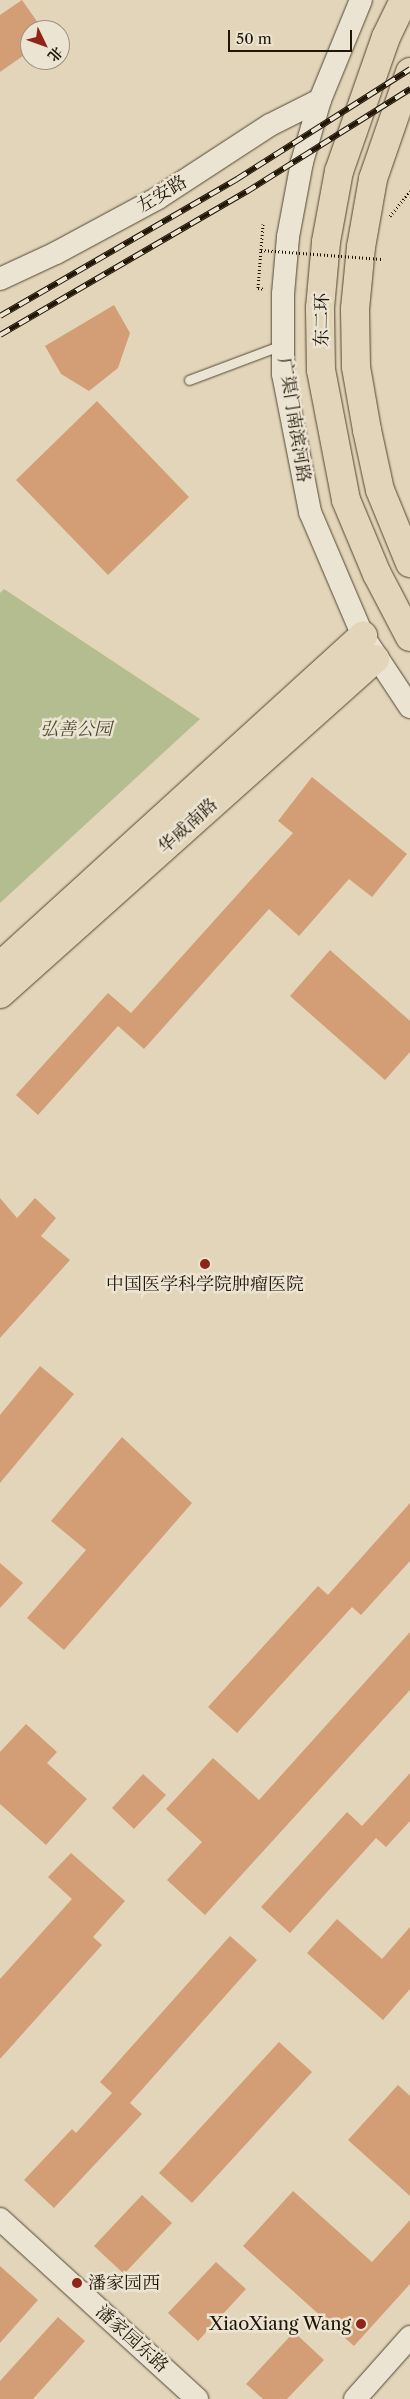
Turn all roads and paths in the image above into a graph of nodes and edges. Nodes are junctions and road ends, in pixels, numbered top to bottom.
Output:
1 (361, 0) edge
2 (404, 0) edge
3 (410, 72) edge
4 (320, 100) junction
5 (410, 191) edge
6 (263, 224) dead end
7 (386, 224) dead end
8 (262, 250) junction
9 (382, 259) dead end
10 (0, 279) edge
11 (258, 288) dead end
12 (282, 345) junction
13 (189, 380) dead end
14 (410, 563) edge
15 (410, 637) edge
16 (369, 648) junction
17 (410, 707) edge
18 (0, 966) edge
19 (0, 994) edge
20 (0, 2219) edge
21 (410, 2337) edge
22 (197, 2399) edge
23 (355, 2399) edge

1 - 4 street, 广渠门南滨河路
2 - 15 main road, 东二环
3 - 14 main road, 东二环
4 - 10 street, 左安路
4 - 12 street, 广渠门南滨河路
5 - 7 path
6 - 8 path
8 - 9 path, bridge
8 - 11 path
12 - 13 lane
12 - 16 street, 广渠门南滨河路
16 - 17 street, 广渠门南滨河路
16 - 18 main road, 华威南路
16 - 19 main road, 华威南路
20 - 22 street, 潘家园东路
21 - 23 street

